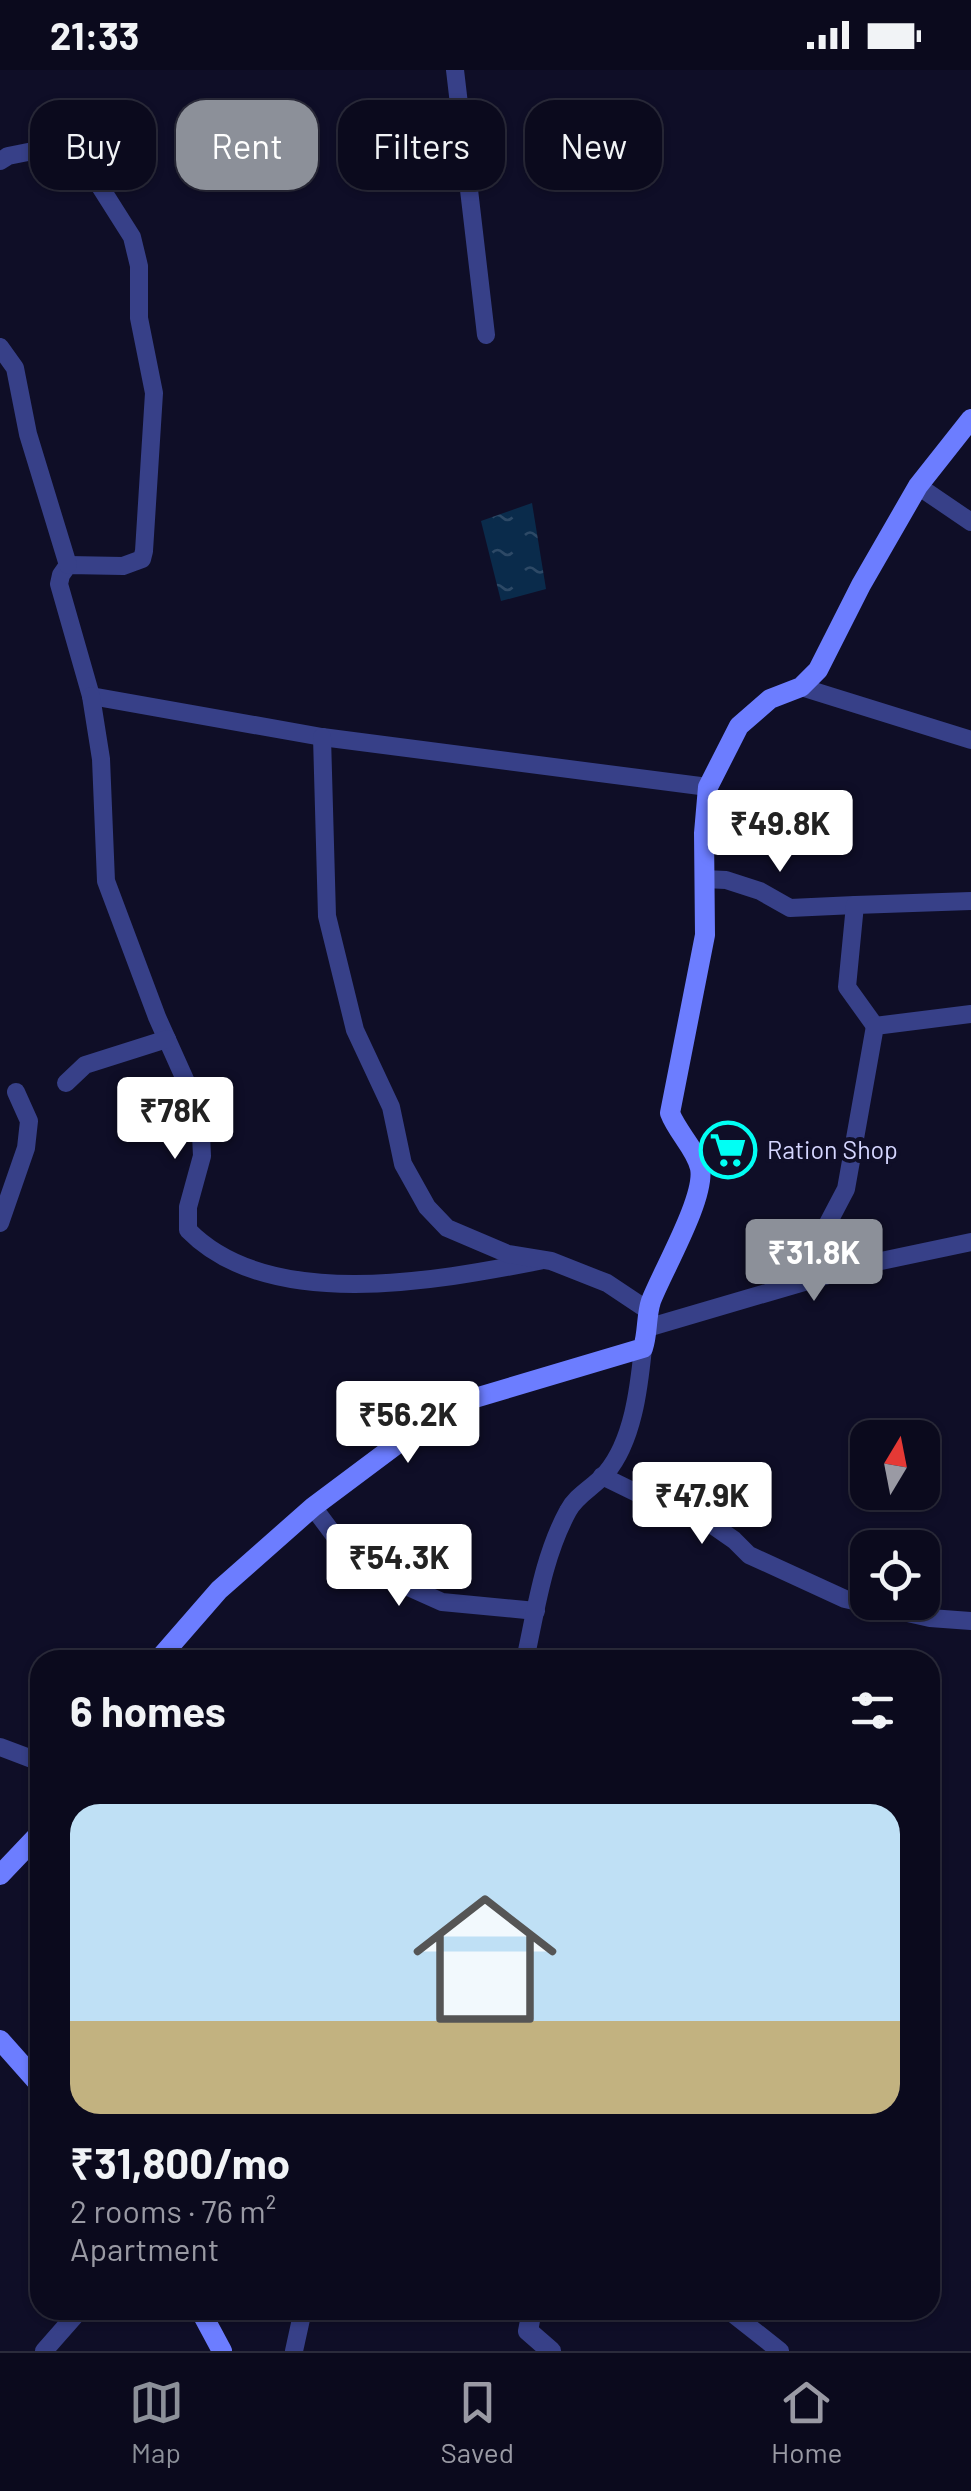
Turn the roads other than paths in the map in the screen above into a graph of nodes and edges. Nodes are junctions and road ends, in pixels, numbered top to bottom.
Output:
1 (455, 70) edge
2 (0, 161) edge
3 (486, 335) dead end
4 (0, 346) edge
5 (971, 419) edge
6 (918, 486) junction
7 (971, 522) edge
8 (68, 565) junction
9 (801, 687) junction
10 (90, 696) junction
11 (322, 737) junction
12 (971, 740) edge
13 (708, 787) junction
14 (704, 879) junction
15 (971, 902) edge
16 (856, 906) junction
17 (971, 1014) edge
18 (875, 1026) junction
19 (167, 1039) junction
20 (66, 1084) dead end
21 (16, 1092) dead end
22 (0, 1223) edge
23 (971, 1242) edge
24 (544, 1260) junction
25 (796, 1284) junction
26 (646, 1329) junction
27 (602, 1476) junction
28 (313, 1507) junction
29 (536, 1612) junction
30 (971, 1621) edge
31 (167, 1650) edge
32 (527, 1650) edge
33 (0, 1748) edge
34 (30, 1758) edge
35 (30, 1843) edge
36 (0, 1875) edge
37 (0, 2040) edge
38 (30, 2073) edge
39 (71, 2320) edge
40 (205, 2320) edge
41 (301, 2320) edge
42 (530, 2320) edge
43 (741, 2320) edge
44 (44, 2351) edge
45 (222, 2351) edge
46 (294, 2351) edge
47 (552, 2351) edge
48 (780, 2351) edge

1 - 3 street
2 - 8 street
4 - 8 street
5 - 6 main road
6 - 7 street
6 - 9 main road
8 - 10 street
9 - 12 street
9 - 13 main road
10 - 11 street
10 - 19 street
11 - 13 street
11 - 24 street
13 - 14 main road
14 - 16 street
14 - 26 main road
15 - 16 street
16 - 18 street
17 - 18 street
18 - 25 street
19 - 20 street
19 - 24 street
21 - 22 street
23 - 25 street
24 - 26 street
25 - 26 street
26 - 27 street
26 - 28 main road
27 - 29 street
27 - 30 street
28 - 29 street
28 - 31 main road
29 - 32 street
33 - 34 street
35 - 36 main road
37 - 38 main road
39 - 44 street
40 - 45 main road
41 - 46 street
42 - 47 street
43 - 48 street

